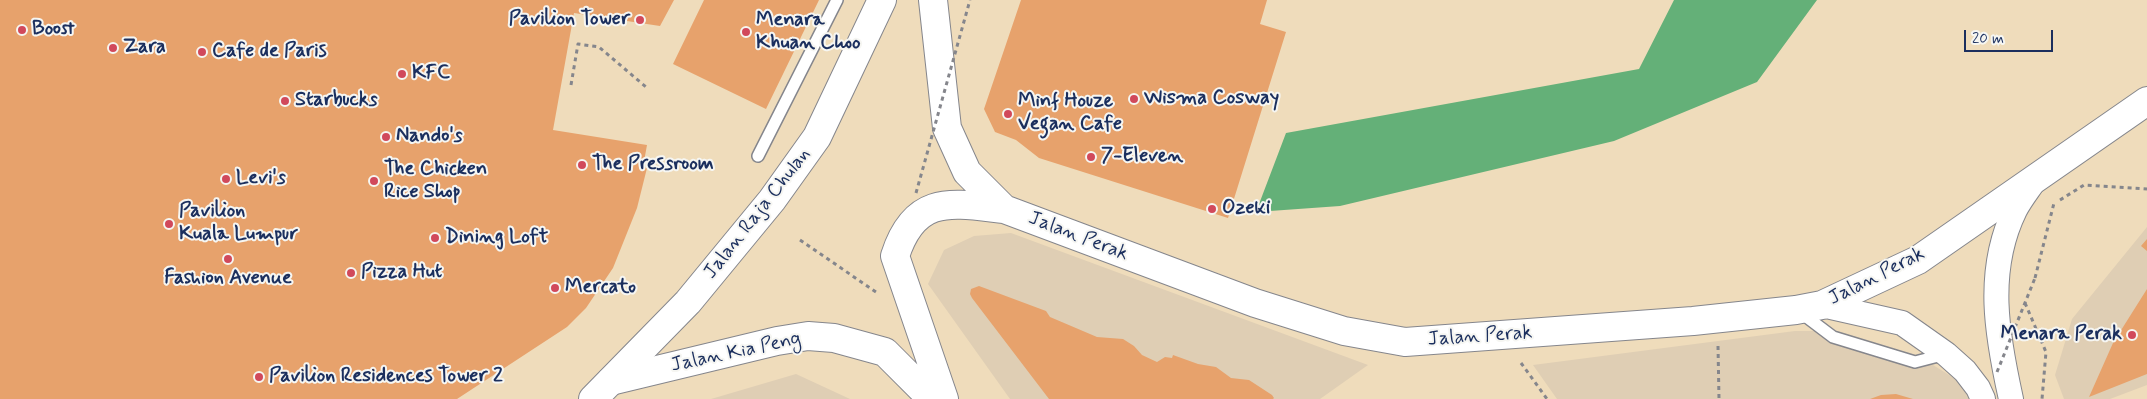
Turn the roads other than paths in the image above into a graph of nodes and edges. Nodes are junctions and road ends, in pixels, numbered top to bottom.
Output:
1 (837, 0) edge
2 (882, 0) edge
3 (933, 0) edge
4 (2147, 100) edge
5 (758, 156) dead end
6 (2039, 174) junction
7 (1004, 209) junction
8 (1809, 307) junction
9 (1946, 354) junction
10 (602, 390) edge
11 (932, 399) edge
12 (944, 399) edge
13 (1983, 399) edge
14 (2011, 399) edge

1 - 5 lane
2 - 10 street, Jalan Raja Chulan
3 - 7 street, Jalan Perak
4 - 6 street, Jalan Perak
6 - 8 street, Jalan Perak
6 - 14 street
7 - 8 street, Jalan Perak
7 - 12 street
8 - 9 street
8 - 9 lane
9 - 13 street
10 - 11 street, Jalan Kia Peng

